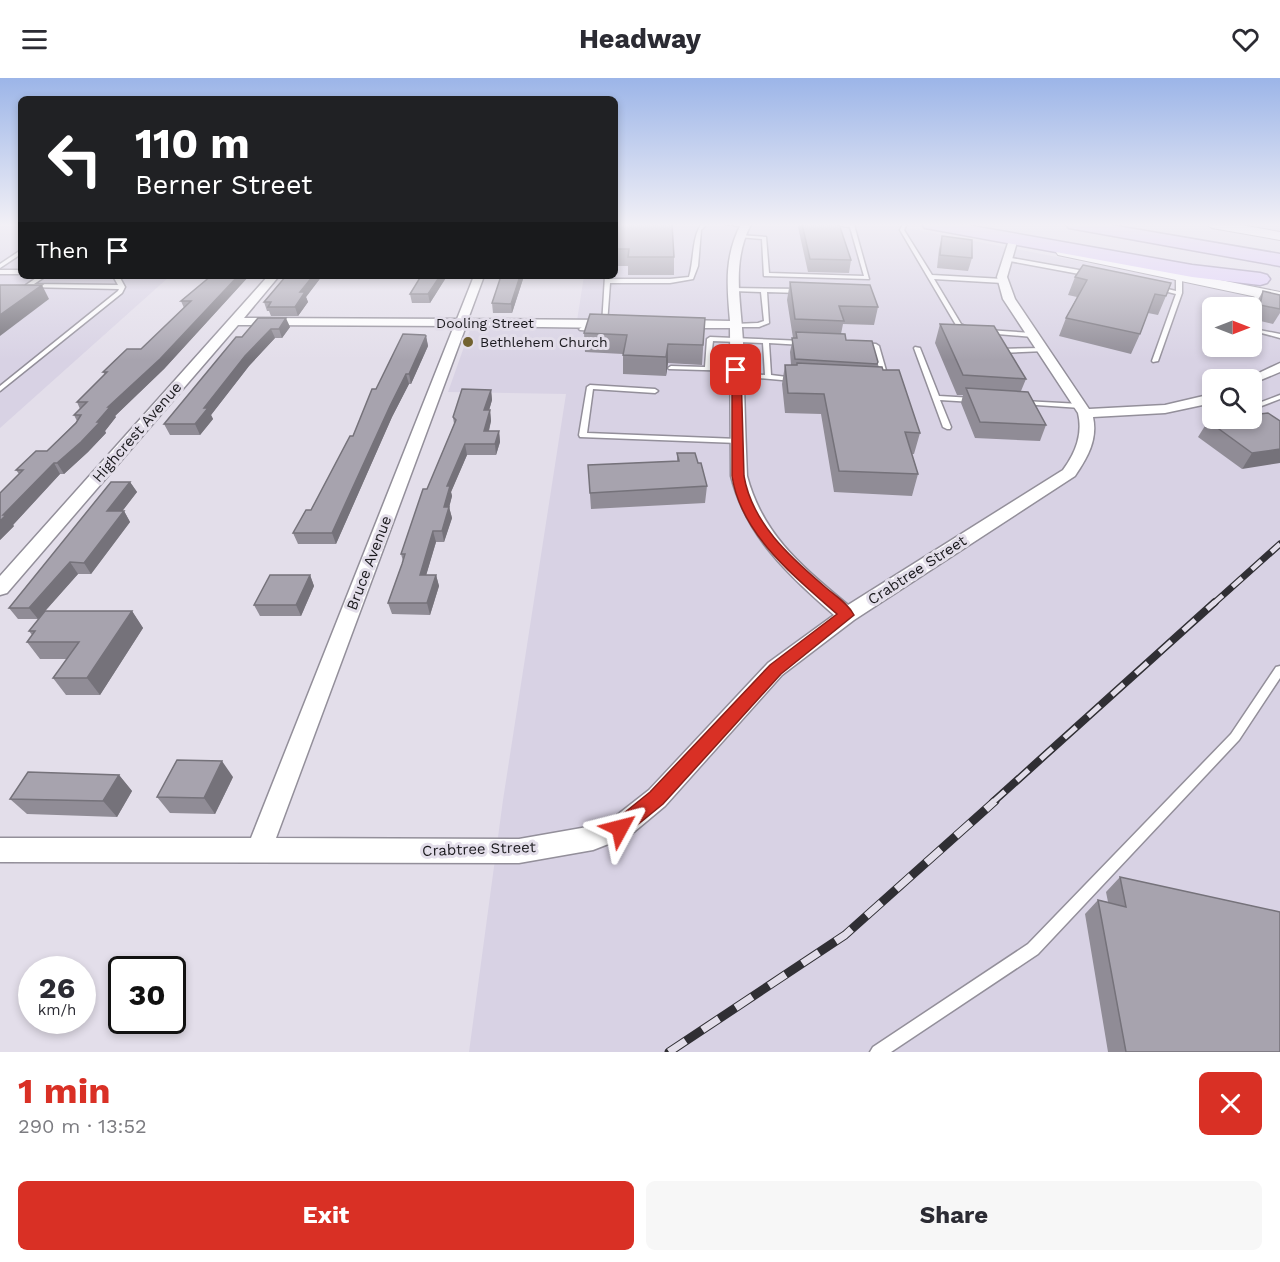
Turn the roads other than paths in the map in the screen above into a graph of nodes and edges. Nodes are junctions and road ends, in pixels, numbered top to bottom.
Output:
1 (694, 269) edge
2 (734, 269) edge
3 (766, 269) edge
4 (865, 269) edge
5 (926, 269) edge
6 (1004, 269) edge
7 (1082, 269) edge
8 (1144, 269) edge
9 (1183, 269) edge
10 (1192, 269) edge
11 (0, 272) edge
12 (18, 272) edge
13 (1176, 276) junction
14 (930, 277) junction
15 (1101, 277) edge
16 (38, 279) edge
17 (118, 279) edge
18 (271, 279) edge
19 (478, 279) edge
20 (608, 279) edge
21 (1003, 281) junction
22 (1266, 285) edge
23 (122, 286) junction
24 (1155, 288) edge
25 (733, 289) junction
26 (764, 290) junction
27 (807, 291) edge
28 (1179, 293) junction
29 (1280, 297) edge
30 (1280, 306) edge
31 (235, 321) junction
32 (461, 323) junction
33 (604, 324) junction
34 (628, 324) edge
35 (664, 324) edge
36 (736, 325) junction
37 (582, 329) dead end
38 (616, 330) edge
39 (1262, 332) edge
40 (1280, 336) edge
41 (766, 342) junction
42 (807, 343) edge
43 (1038, 343) junction
44 (851, 345) edge
45 (736, 346) junction
46 (917, 348) dead end
47 (709, 351) junction
48 (1003, 359) edge
49 (1155, 361) dead end
50 (1280, 367) edge
51 (671, 368) dead end
52 (708, 369) junction
53 (737, 373) junction
54 (1262, 375) edge
55 (768, 377) junction
56 (796, 379) edge
57 (876, 382) edge
58 (0, 389) edge
59 (655, 391) dead end
60 (1022, 394) edge
61 (1280, 397) edge
62 (936, 398) junction
63 (982, 401) edge
64 (1202, 402) edge
65 (1015, 403) edge
66 (1027, 403) junction
67 (1262, 404) edge
68 (1083, 409) junction
69 (1032, 414) edge
70 (947, 427) dead end
71 (738, 441) junction
72 (0, 588) edge
73 (847, 615) junction
74 (1280, 670) edge
75 (0, 850) edge
76 (259, 850) junction
77 (878, 1052) edge

1 - 20 lane
2 - 25 street
3 - 4 lane
5 - 14 lane
6 - 21 street
7 - 15 lane
8 - 13 main road
9 - 22 highway
10 - 22 highway
11 - 12 lane
13 - 22 main road
13 - 28 lane
14 - 21 lane
14 - 43 lane
16 - 23 lane
17 - 23 lane
18 - 31 street, Highcrest Avenue
19 - 32 street, Bruce Avenue
20 - 33 lane
21 - 43 street
22 - 29 main road
22 - 30 lane
23 - 58 lane
24 - 28 lane
25 - 26 lane
25 - 36 street
26 - 27 lane
26 - 36 lane
28 - 49 lane
31 - 32 street, Dooling Street
31 - 72 street, Highcrest Avenue
32 - 33 street, Dooling Street
32 - 76 street, Bruce Avenue
33 - 34 street, Dooling Street
35 - 36 street
36 - 45 street
37 - 38 lane
39 - 40 lane
41 - 42 lane
41 - 45 lane
41 - 55 lane
43 - 48 lane
43 - 68 street
44 - 57 lane
45 - 47 lane
45 - 47 lane
45 - 53 street
46 - 62 lane
47 - 52 lane
50 - 54 street
51 - 52 lane
52 - 53 lane
53 - 55 lane
53 - 71 street
55 - 56 lane
59 - 71 lane
60 - 66 lane
61 - 67 lane
62 - 63 lane
62 - 70 lane
64 - 68 street
65 - 66 lane
66 - 68 lane
66 - 69 lane
68 - 73 street, Crabtree Street
71 - 73 street
73 - 76 street, Crabtree Street
74 - 77 lane
75 - 76 street, Crabtree Street

